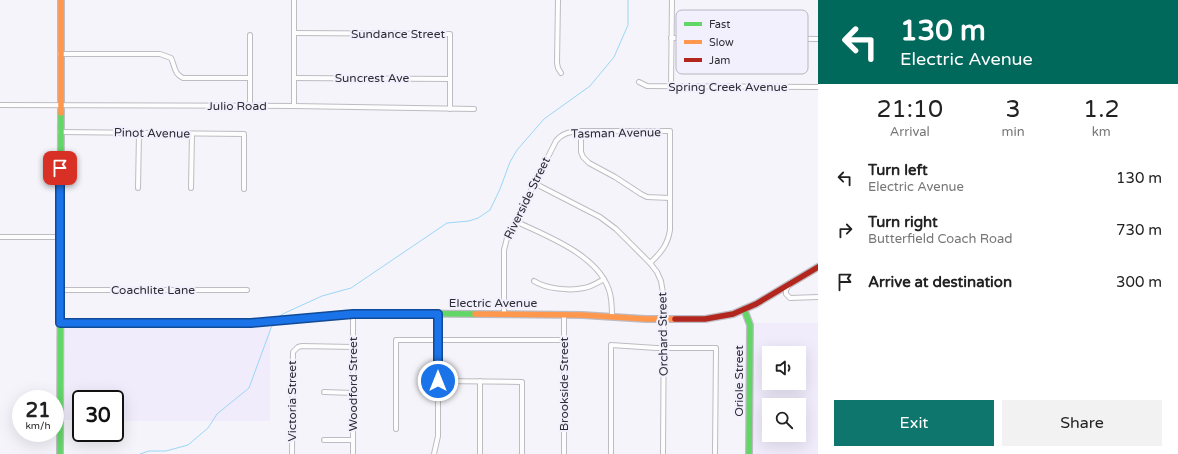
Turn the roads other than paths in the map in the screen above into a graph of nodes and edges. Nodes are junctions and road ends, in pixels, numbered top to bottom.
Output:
1 (61, 0) edge
2 (294, 0) edge
3 (558, 0) edge
4 (672, 0) edge
5 (294, 33) junction
6 (250, 35) dead end
7 (672, 38) junction
8 (676, 38) edge
9 (808, 39) edge
10 (818, 39) edge
11 (60, 54) junction
12 (561, 73) dead end
13 (250, 78) junction
14 (294, 78) junction
15 (450, 79) junction
16 (639, 82) dead end
17 (671, 86) junction
18 (818, 87) edge
19 (0, 105) edge
20 (61, 105) junction
21 (250, 106) junction
22 (294, 106) junction
23 (450, 109) junction
24 (474, 110) dead end
25 (581, 131) junction
26 (60, 132) junction
27 (139, 133) junction
28 (192, 134) junction
29 (562, 135) joint
30 (534, 183) junction
31 (138, 188) dead end
32 (191, 188) dead end
33 (244, 189) dead end
34 (670, 198) junction
35 (515, 220) junction
36 (0, 237) edge
37 (61, 237) junction
38 (650, 262) junction
39 (818, 267) edge
40 (604, 279) junction
41 (534, 281) dead end
42 (788, 285) junction
43 (60, 290) junction
44 (247, 290) dead end
45 (818, 297) edge
46 (744, 309) junction
47 (353, 314) junction
48 (438, 314) junction
49 (504, 314) junction
50 (564, 314) junction
51 (612, 317) junction
52 (664, 320) junction
53 (60, 323) junction
54 (438, 340) junction
55 (565, 340) junction
56 (353, 347) junction
57 (664, 348) junction
58 (438, 381) junction
59 (480, 381) junction
60 (324, 392) dead end
61 (353, 393) junction
62 (396, 429) dead end
63 (324, 440) dead end
64 (353, 440) junction
65 (60, 454) edge
66 (292, 454) edge
67 (353, 454) edge
68 (434, 454) edge
69 (480, 454) edge
70 (522, 454) edge
71 (564, 454) edge
72 (611, 454) edge
73 (663, 454) edge
74 (716, 454) edge
75 (749, 454) edge

1 - 11 street
2 - 5 street
3 - 12 street
4 - 7 street
5 - 14 street
5 - 15 street, Sundance Street
6 - 13 street
7 - 8 street
7 - 17 street
9 - 10 street
11 - 13 street
11 - 20 street
13 - 21 street
14 - 15 street, Suncrest Ave
14 - 22 street
15 - 23 street, Sundance Street
16 - 17 street, Spring Creek Avenue
17 - 18 street, Spring Creek Avenue
19 - 20 street, Julio Road
20 - 21 street, Julio Road
20 - 26 street
21 - 22 street, Julio Road
22 - 23 street, Julio Road
23 - 24 street, Julio Road
25 - 29 street, Tasman Avenue
25 - 34 street
25 - 34 street, Tasman Avenue
26 - 27 street, Pinot Avenue
26 - 37 street
27 - 28 street, Pinot Avenue
27 - 31 street
28 - 32 street
28 - 33 street, Pinot Avenue
29 - 30 street, Riverside Street
30 - 35 street, Riverside Street
30 - 38 street, Orchard Street
34 - 38 street
35 - 40 street
35 - 49 street, Riverside Street
36 - 37 street
37 - 43 street
38 - 52 street, Orchard Street
39 - 42 street, Electric Avenue
40 - 41 street
40 - 51 street
42 - 45 street
42 - 46 street, Electric Avenue
43 - 44 street, Coachlite Lane
43 - 53 street
46 - 52 street, Electric Avenue
46 - 75 street, Oriole Street
47 - 48 street, Electric Avenue
47 - 53 street, Electric Avenue
47 - 56 street, Woodford Street
48 - 49 street, Electric Avenue
48 - 54 street
49 - 50 street, Electric Avenue
50 - 51 street, Electric Avenue
50 - 55 street, Brookside Street
51 - 52 street, Electric Avenue
52 - 57 street, Orchard Street
53 - 65 street
54 - 55 street
54 - 58 street
54 - 62 street
55 - 71 street, Brookside Street
56 - 61 street, Woodford Street
56 - 66 street, Victoria Street
57 - 72 street
57 - 73 street, Orchard Street
57 - 74 street
58 - 59 street
58 - 68 street
59 - 69 street
59 - 70 street
60 - 61 street
61 - 64 street, Woodford Street
63 - 64 street
64 - 67 street, Woodford Street

